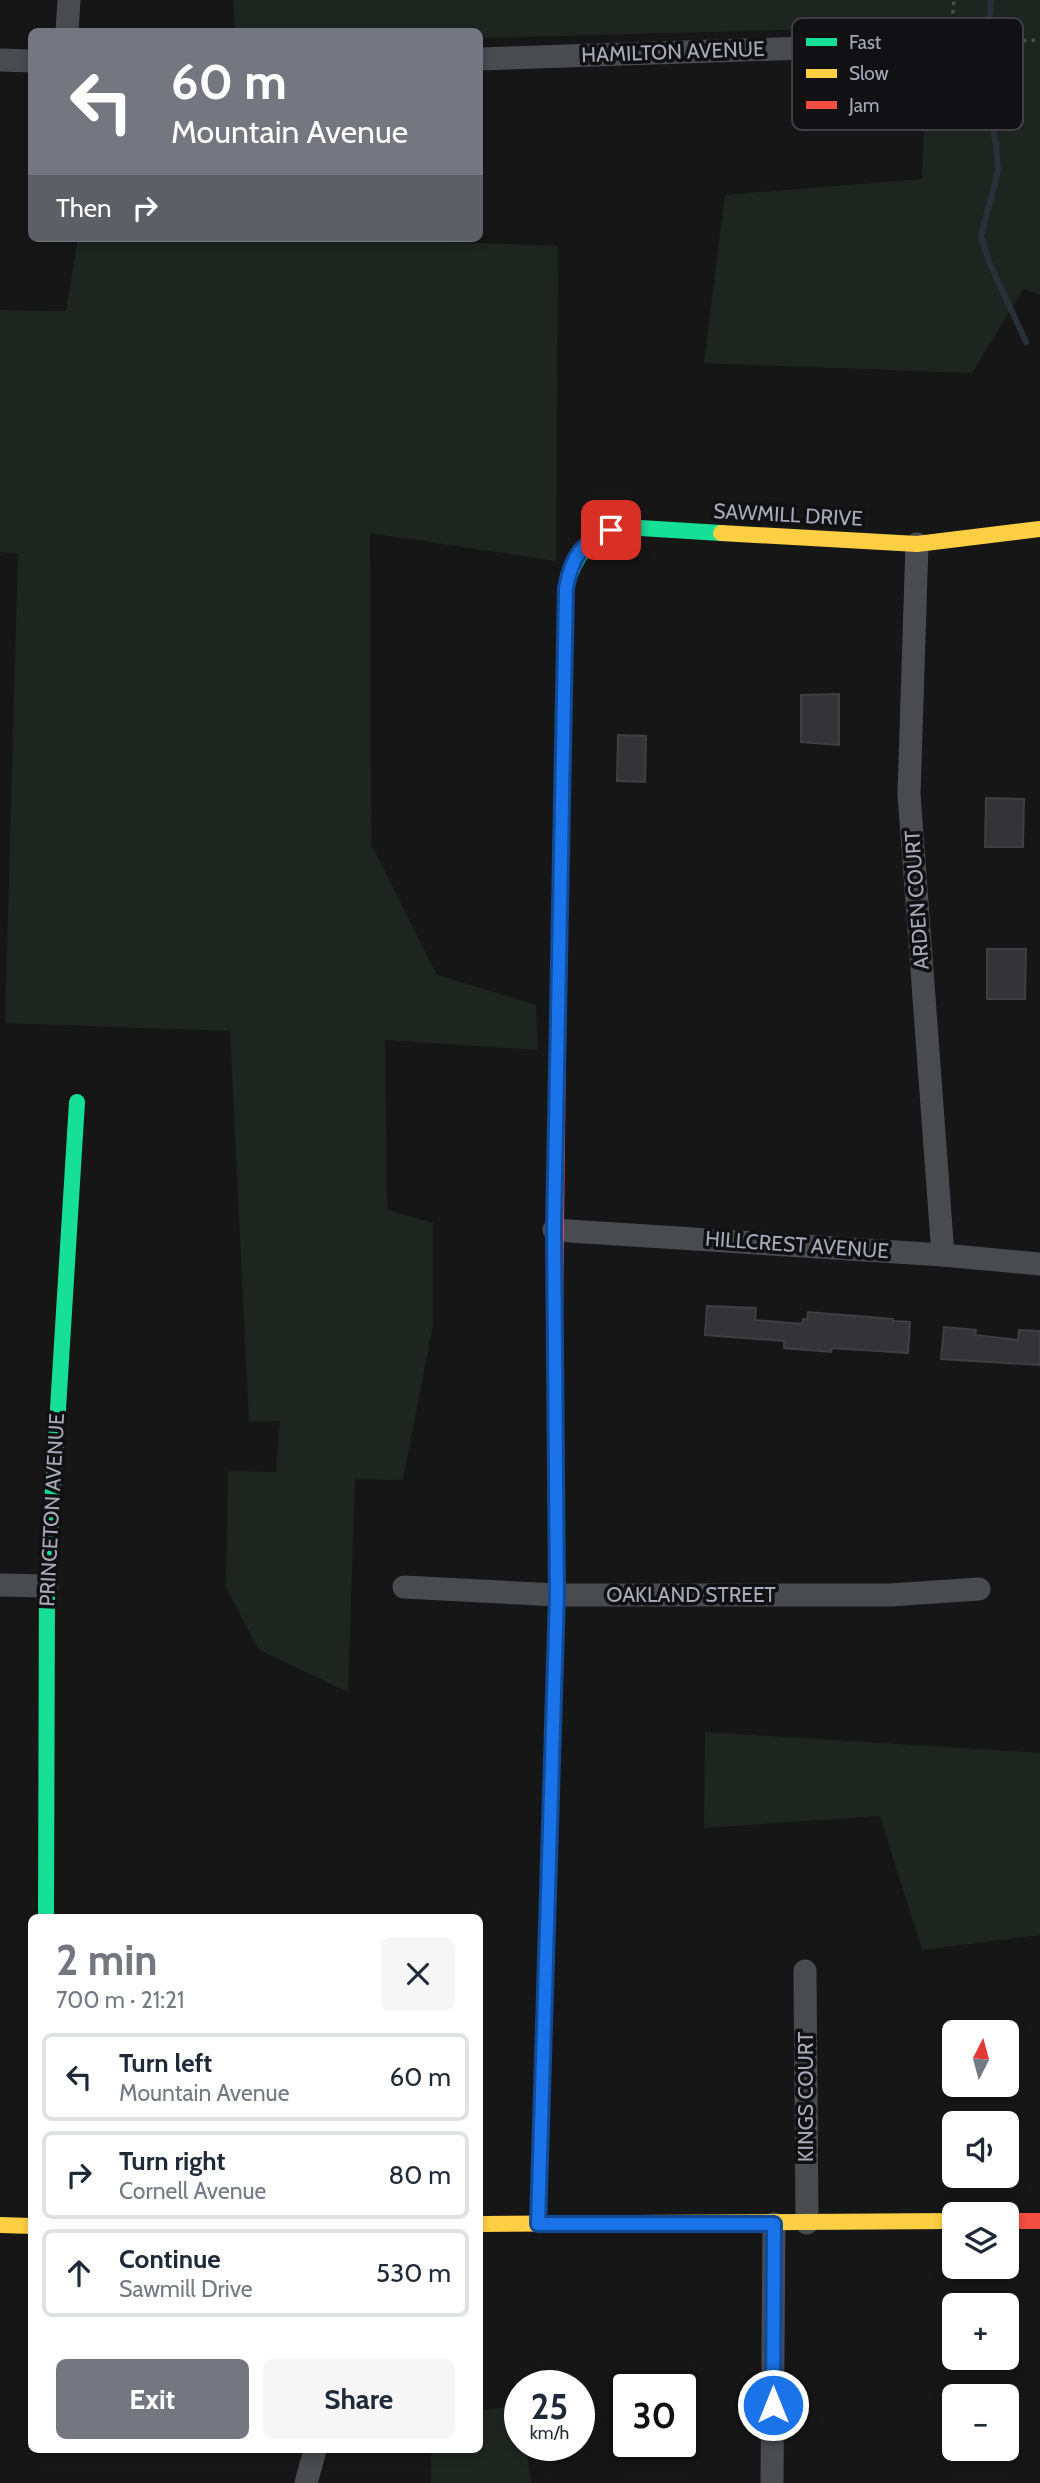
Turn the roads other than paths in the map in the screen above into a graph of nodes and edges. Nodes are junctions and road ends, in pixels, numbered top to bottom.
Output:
1 (69, 0) edge
2 (67, 28) edge
3 (792, 48) edge
4 (483, 59) edge
5 (0, 60) edge
6 (28, 61) edge
7 (1040, 529) edge
8 (917, 544) junction
9 (77, 1102) dead end
10 (554, 1230) junction
11 (943, 1255) junction
12 (1040, 1264) edge
13 (0, 1585) edge
14 (47, 1587) junction
15 (404, 1587) dead end
16 (979, 1589) dead end
17 (557, 1595) junction
18 (46, 1914) edge
19 (806, 1972) dead end
20 (942, 2221) edge
21 (1019, 2221) edge
22 (1040, 2221) edge
23 (807, 2223) junction
24 (483, 2224) edge
25 (538, 2224) junction
26 (774, 2224) junction
27 (0, 2225) edge
28 (28, 2226) edge
29 (313, 2453) edge
30 (306, 2483) edge
31 (772, 2483) edge

1 - 2 street
3 - 4 street, HAMILTON AVENUE
5 - 6 street
7 - 8 street, SAWMILL DRIVE
8 - 10 street, SAWMILL DRIVE
8 - 11 street, ARDEN COURT
9 - 14 street, PRINCETON AVENUE
10 - 11 street, HILLCREST AVENUE
10 - 17 street, SAWMILL DRIVE
11 - 12 street, HILLCREST AVENUE
13 - 14 street
14 - 18 street, PRINCETON AVENUE
15 - 17 street, OAKLAND STREET
16 - 17 street, OAKLAND STREET
17 - 25 street, SAWMILL DRIVE
19 - 23 street, KINGS COURT
20 - 23 street
21 - 22 street
23 - 26 street
24 - 25 street
25 - 26 street
26 - 31 street
27 - 28 street
29 - 30 street

